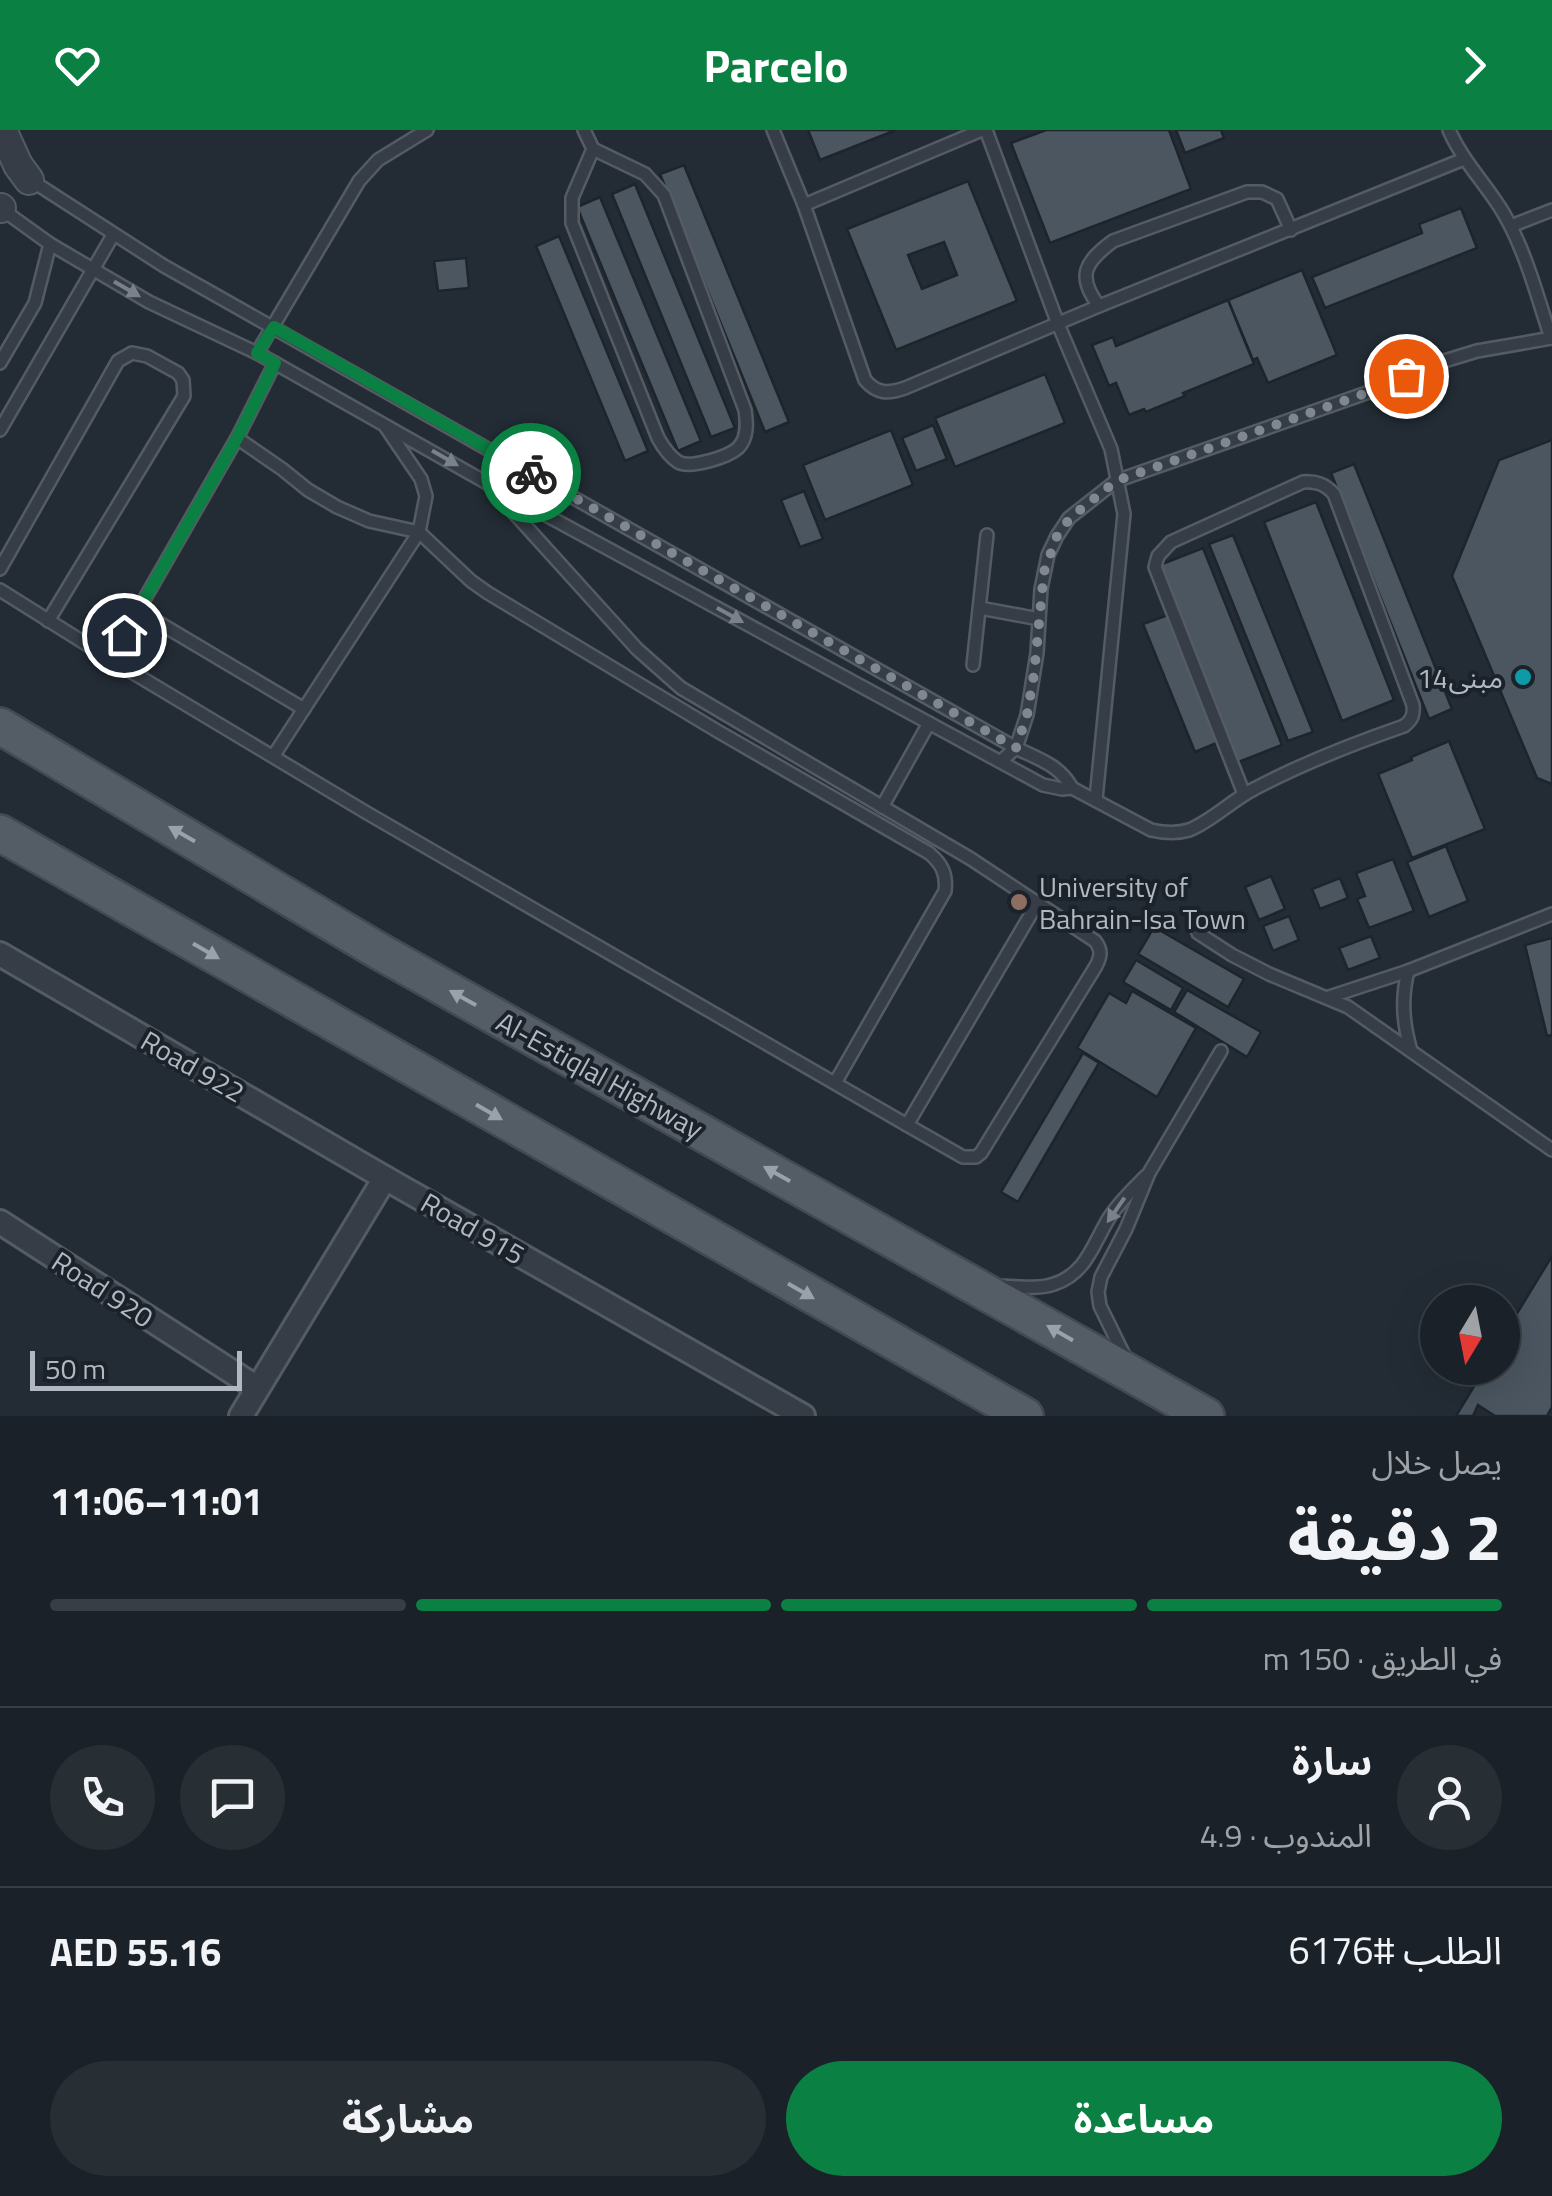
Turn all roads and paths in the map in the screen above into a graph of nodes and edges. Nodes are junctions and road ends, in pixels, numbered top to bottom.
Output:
1 (2, 130) edge
2 (427, 130) edge
3 (584, 130) edge
4 (773, 130) edge
5 (984, 130) edge
6 (1449, 130) edge
7 (593, 148) junction
8 (1464, 159) junction
9 (0, 163) edge
10 (30, 180) junction
11 (804, 206) junction
12 (0, 208) edge
13 (1552, 210) edge
14 (1511, 226) junction
15 (1291, 230) junction
16 (112, 235) junction
17 (50, 244) junction
18 (93, 269) junction
19 (1099, 306) junction
20 (1058, 324) junction
21 (274, 327) junction
22 (1552, 338) edge
23 (257, 353) junction
24 (0, 363) edge
25 (275, 363) junction
26 (383, 422) junction
27 (0, 430) edge
28 (237, 438) junction
29 (1116, 481) junction
30 (486, 482) junction
31 (420, 532) junction
32 (987, 536) dead end
33 (0, 569) edge
34 (0, 590) edge
35 (980, 608) junction
36 (139, 611) junction
37 (1039, 619) junction
38 (48, 621) junction
39 (110, 659) junction
40 (973, 666) dead end
41 (304, 709) junction
42 (929, 723) junction
43 (0, 726) edge
44 (1016, 748) junction
45 (274, 755) junction
46 (1001, 761) junction
47 (1072, 788) junction
48 (1244, 794) junction
49 (1096, 799) junction
50 (882, 807) junction
51 (0, 833) edge
52 (1038, 902) junction
53 (1552, 914) edge
54 (1198, 932) dead end
55 (0, 954) edge
56 (1408, 971) junction
57 (1329, 997) junction
58 (1221, 1050) dead end
59 (1411, 1052) junction
60 (834, 1083) junction
61 (906, 1125) junction
62 (1552, 1150) edge
63 (1149, 1173) junction
64 (385, 1178) junction
65 (0, 1222) edge
66 (1098, 1238) junction
67 (1115, 1248) junction
68 (974, 1285) junction
69 (1135, 1376) junction
70 (257, 1388) junction
71 (241, 1416) edge
72 (803, 1416) edge
73 (1024, 1416) edge
74 (1206, 1416) edge

1 - 10 street
2 - 21 lane
3 - 7 lane
4 - 11 lane
5 - 11 lane
5 - 20 lane
6 - 8 lane
7 - 7 lane
8 - 14 lane
8 - 15 lane
9 - 10 lane
10 - 16 lane
11 - 20 lane
12 - 17 lane
13 - 14 lane
14 - 22 lane
15 - 19 lane
15 - 19 lane
16 - 18 lane
16 - 21 lane
17 - 18 lane
17 - 24 lane
18 -> 23 lane
18 - 27 lane
19 - 20 lane
20 - 29 lane
21 - 23 lane
21 - 44 lane
22 - 29 lane
23 - 25 lane
25 - 26 lane
25 - 28 lane
26 -> 30 lane
26 - 31 lane
28 - 31 lane
28 - 36 lane
29 - 37 lane
29 - 49 lane
30 -> 42 lane
30 - 50 lane
31 - 41 lane
31 - 60 lane
32 - 35 lane
33 - 38 lane
34 - 38 lane
35 - 37 lane
35 - 40 lane
36 - 39 lane
36 - 41 lane
37 - 44 lane
38 - 39 lane
39 - 45 lane
41 - 45 lane
42 - 46 lane
42 - 50 lane
68 -> 43 main road, Al-Estiqlal Highway
44 - 46 lane
44 - 47 lane
45 - 60 lane
46 - 47 lane
47 - 49 lane
48 - 48 lane
48 - 49 lane
50 - 52 lane
51 -> 73 main road
52 - 61 lane
52 - 61 lane
53 - 56 lane
54 - 57 lane
55 - 64 street, Road 922
56 - 57 lane
56 - 59 lane
57 - 59 lane
58 - 63 lane
59 - 62 lane
60 - 61 lane
63 -> 66 lane
63 - 67 lane
64 - 70 street
64 - 72 street, Road 915
65 - 70 street, Road 920
66 - 67 lane
66 - 68 lane
67 - 69 lane
69 -> 68 main road, Al-Estiqlal Highway
69 - 74 main road, Al-Estiqlal Highway
70 - 71 street

